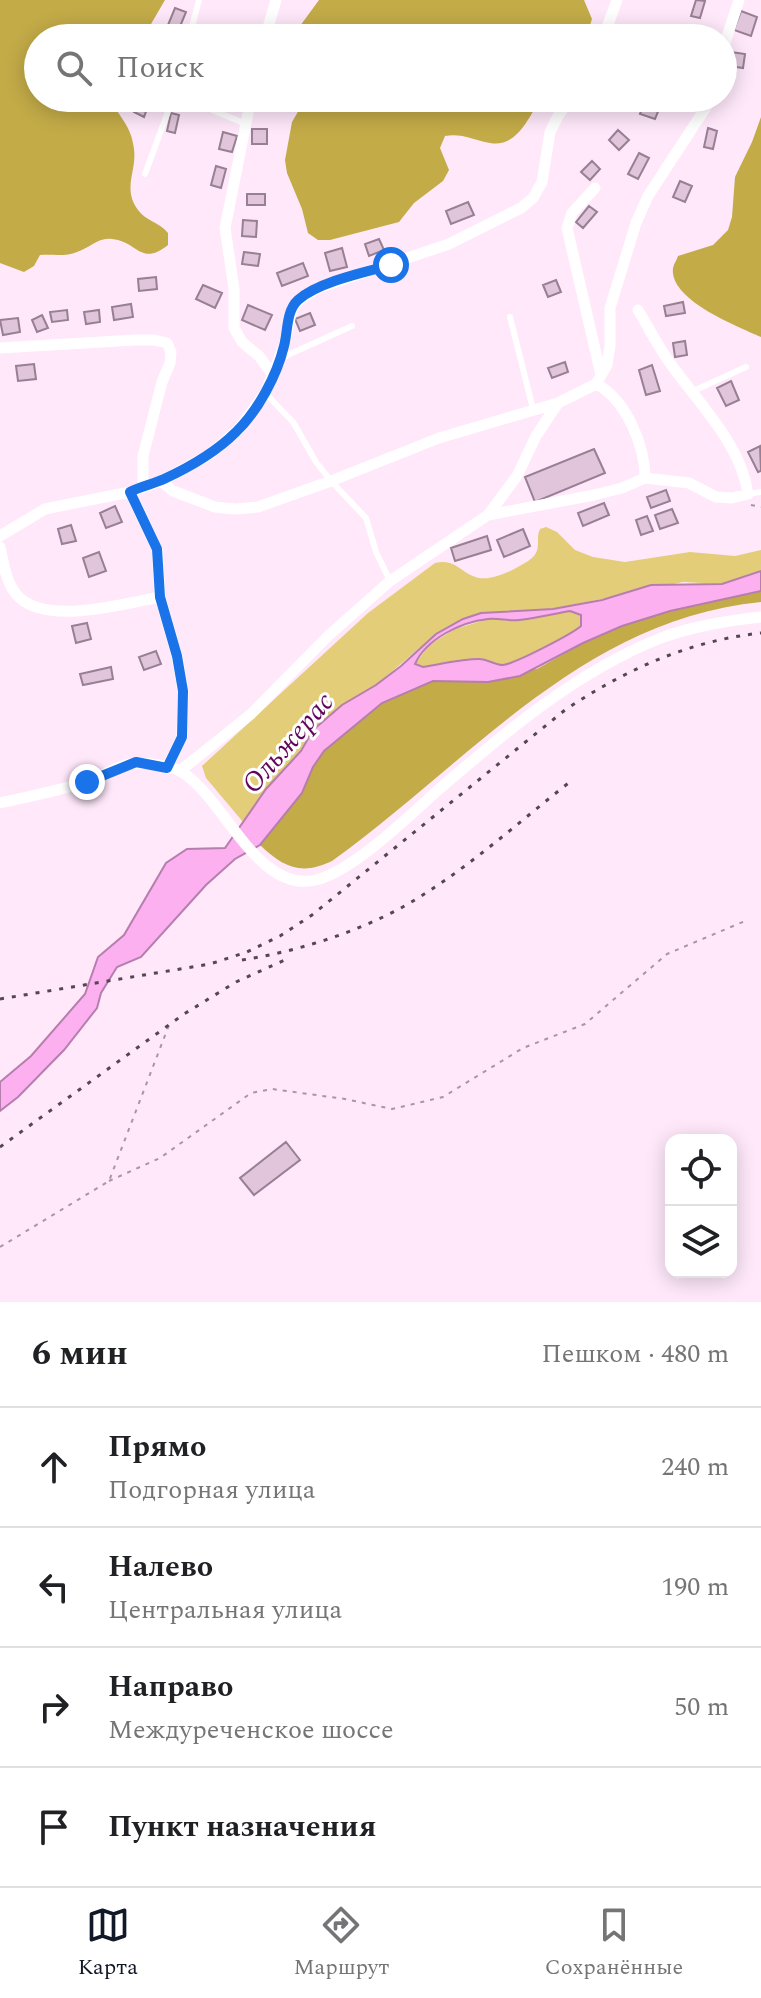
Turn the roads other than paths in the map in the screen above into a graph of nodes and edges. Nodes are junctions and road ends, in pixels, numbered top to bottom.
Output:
1 (199, 0) edge
2 (276, 0) edge
3 (617, 0) edge
4 (739, 0) edge
5 (193, 24) edge
6 (269, 24) edge
7 (608, 24) edge
8 (731, 24) edge
9 (168, 112) edge
10 (217, 112) edge
11 (248, 112) edge
12 (562, 112) edge
13 (703, 112) edge
14 (246, 124) junction
15 (145, 174) dead end
16 (595, 188) dead end
17 (638, 310) dead end
18 (510, 317) dead end
19 (352, 326) dead end
20 (0, 348) edge
21 (279, 359) junction
22 (746, 367) dead end
23 (272, 374) junction
24 (599, 379) junction
25 (691, 392) junction
26 (265, 393) junction
27 (558, 403) junction
28 (533, 409) junction
29 (645, 478) junction
30 (161, 481) junction
31 (331, 481) junction
32 (143, 485) junction
33 (130, 492) junction
34 (761, 492) edge
35 (748, 494) junction
36 (488, 515) junction
37 (0, 536) edge
38 (0, 547) edge
39 (390, 581) junction
40 (160, 597) junction
41 (761, 617) edge
42 (167, 768) junction
43 (180, 771) junction
44 (0, 803) edge

1 - 5 lane
2 - 6 street
3 - 7 street
4 - 8 street
9 - 15 lane
10 - 14 lane
11 - 14 street
12 - 21 street
13 - 24 street
14 - 23 street
16 - 24 street
17 - 25 street
18 - 28 lane
19 - 21 lane
20 - 32 street
21 - 23 street
22 - 25 lane
23 - 26 street
24 - 27 street
24 - 29 street
25 - 35 street
26 - 30 street
26 - 31 lane
27 - 28 street
27 - 36 street
28 - 31 street
29 - 35 street
29 - 36 street
30 - 31 street
30 - 32 street
31 - 39 lane
32 - 33 street
33 - 37 street
33 - 40 street
34 - 35 lane
36 - 39 street
38 - 40 street
39 - 43 street
40 - 42 street
41 - 43 street
42 - 43 street
42 - 44 street

